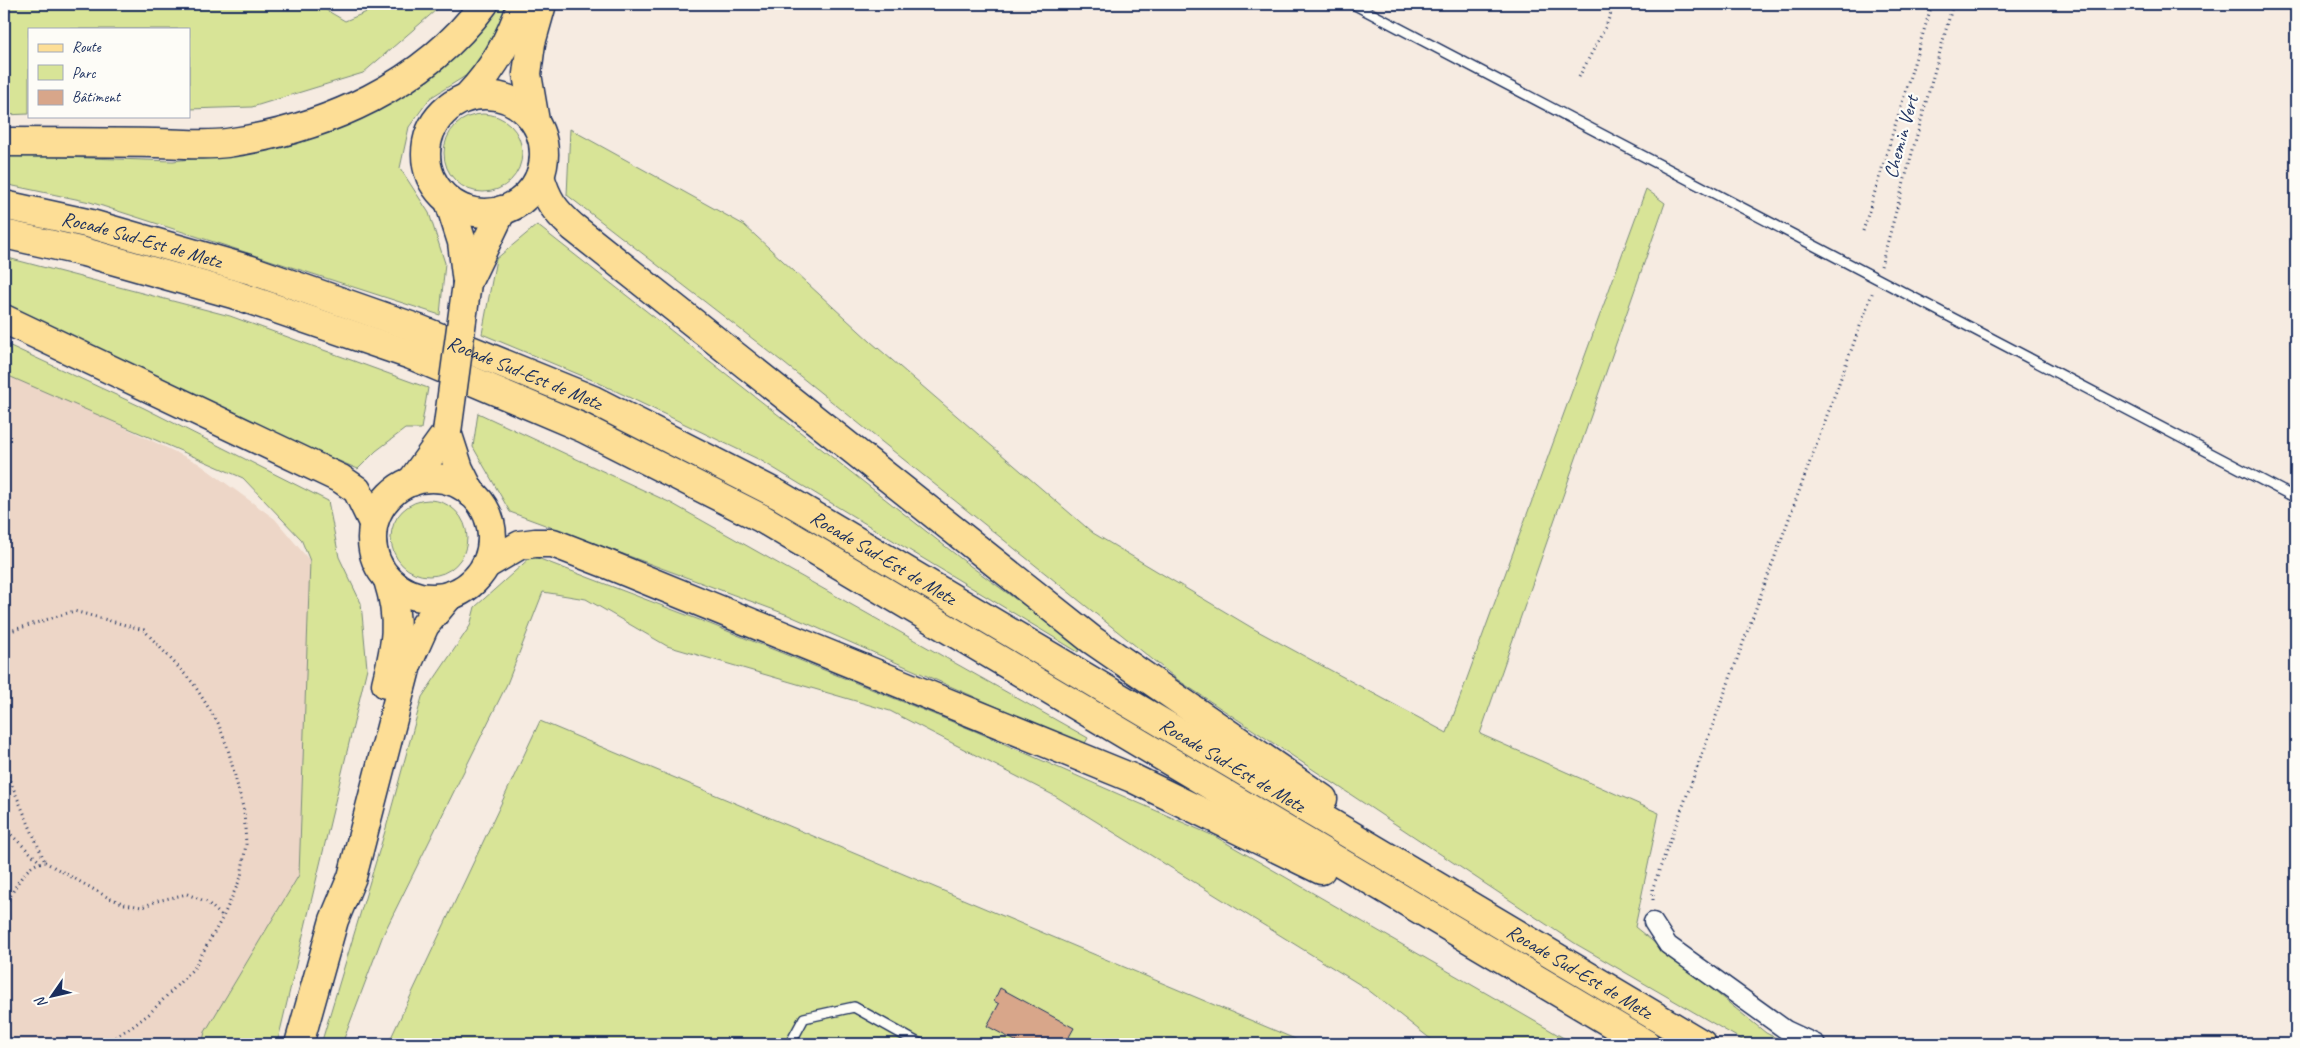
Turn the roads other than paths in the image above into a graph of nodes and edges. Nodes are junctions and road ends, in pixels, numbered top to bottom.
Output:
1 (484, 4) edge
2 (522, 4) edge
3 (542, 4) edge
4 (1353, 4) edge
5 (468, 96) junction
6 (535, 121) junction
7 (4, 142) edge
8 (540, 176) junction
9 (449, 201) junction
10 (4, 205) edge
11 (502, 210) junction
12 (4, 234) edge
13 (467, 283) junction
14 (4, 320) edge
15 (447, 432) junction
16 (410, 482) junction
17 (471, 493) junction
18 (2296, 498) edge
19 (373, 523) junction
20 (486, 565) junction
21 (388, 580) junction
22 (450, 596) junction
23 (334, 920) junction
24 (1653, 922) road end
25 (1521, 937) junction
26 (1496, 956) junction
27 (299, 1044) edge
28 (790, 1044) edge
29 (920, 1044) edge
30 (1646, 1044) edge
31 (1702, 1044) edge
32 (1816, 1044) edge

1 - 7 main road
2 - 5 main road
3 - 6 main road
4 - 18 lane
5 - 6 main road
5 - 9 main road
6 - 8 main road
8 - 11 main road
8 - 25 main road
9 - 11 main road
9 - 13 main road
10 - 25 main road, Rocade Sud-Est de Metz
11 - 13 main road
12 - 26 main road, Rocade Sud-Est de Metz
13 - 15 main road, bridge
14 - 19 main road
15 - 16 main road
15 - 17 main road
16 - 17 main road
16 - 19 main road
17 - 20 main road
19 - 21 main road
20 - 22 main road
20 - 26 main road
21 - 22 main road
21 - 23 main road
22 - 23 main road
23 - 27 main road
24 - 32 street
25 - 31 main road, Rocade Sud-Est de Metz
26 - 30 main road, Rocade Sud-Est de Metz
28 - 29 lane

